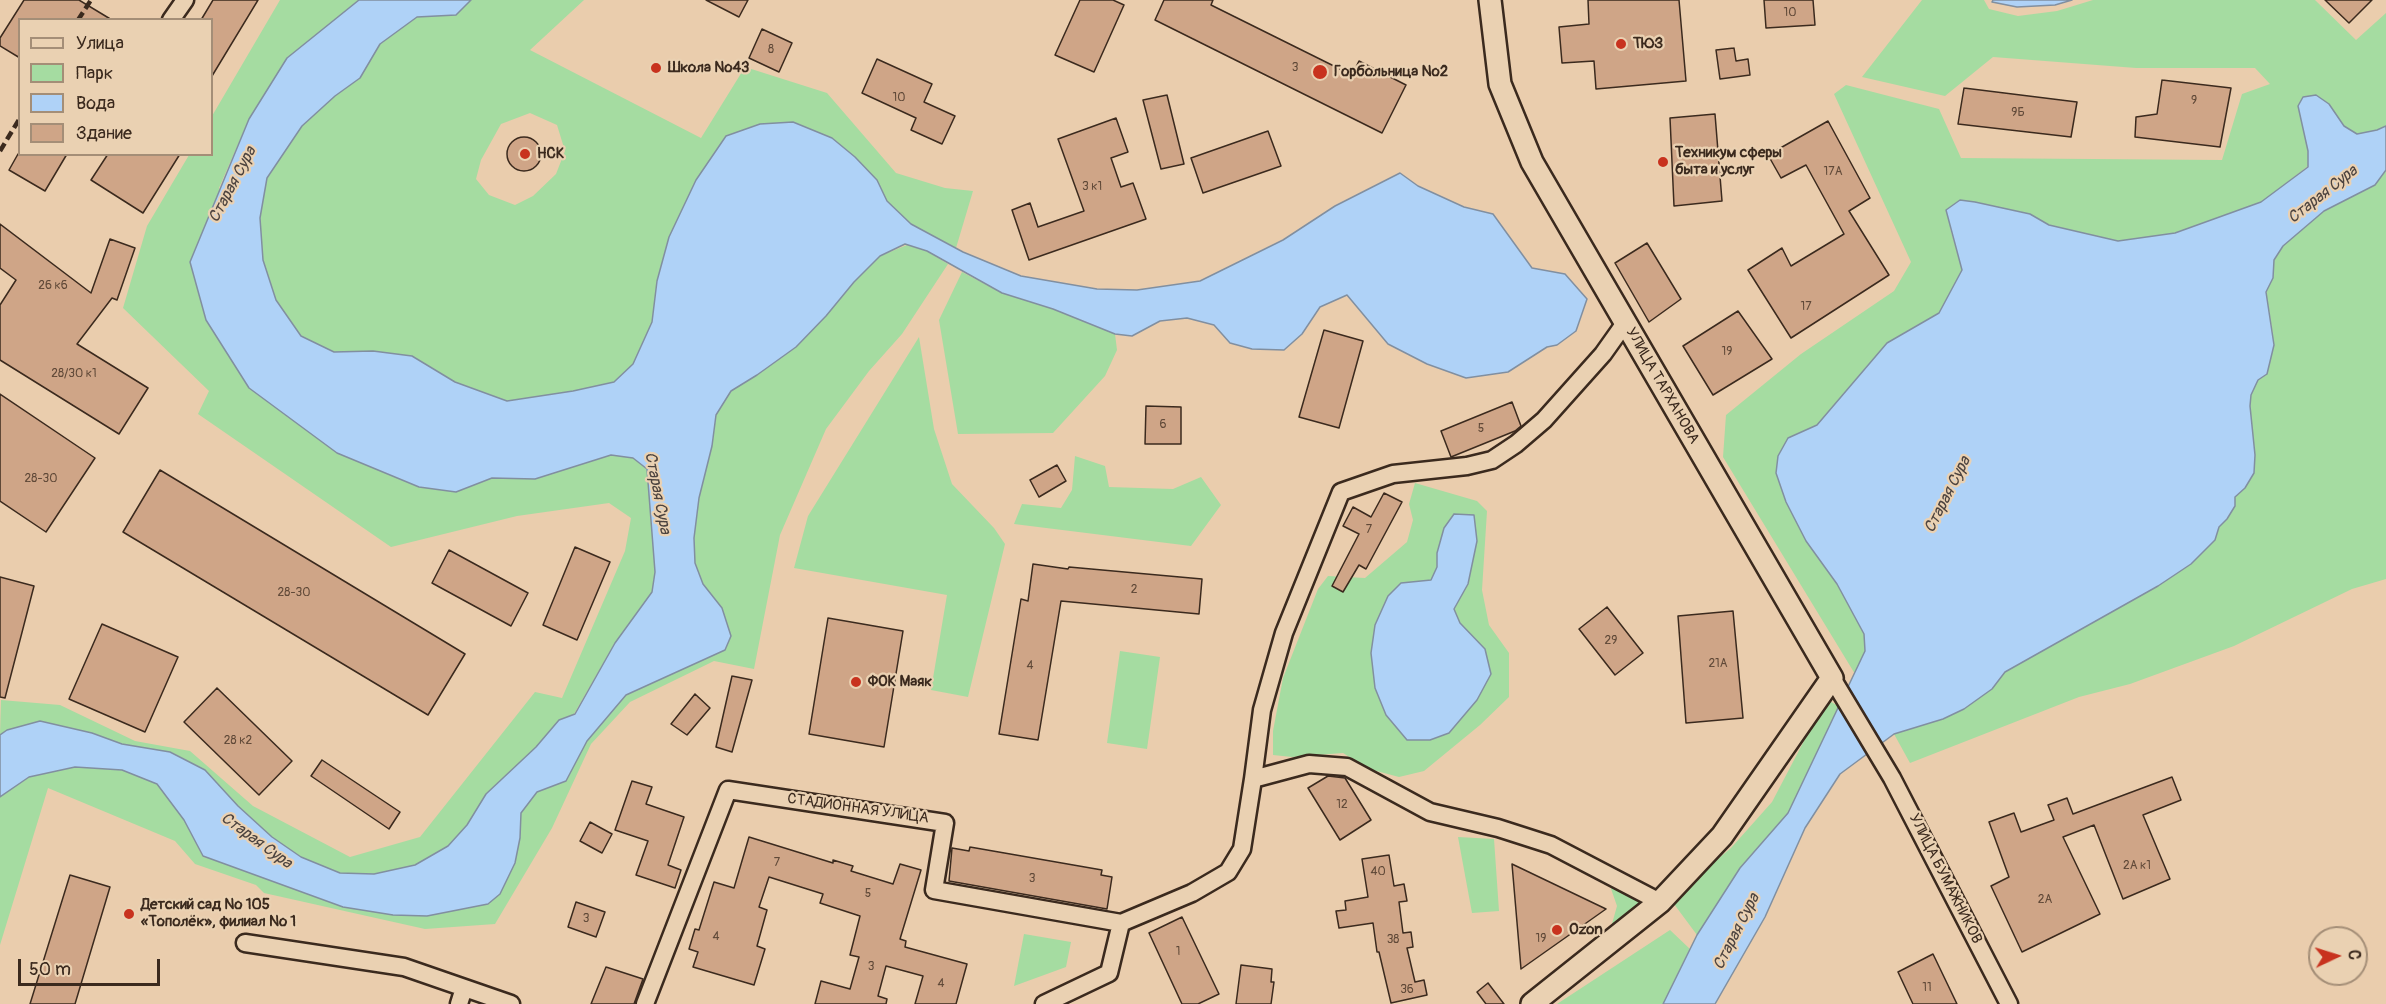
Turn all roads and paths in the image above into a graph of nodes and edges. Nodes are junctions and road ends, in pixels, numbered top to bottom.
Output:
1 (184, 0) edge
2 (1490, 0) edge
3 (172, 18) edge
4 (1625, 323) junction
5 (1832, 678) junction
6 (1878, 756) joint
7 (1253, 779) junction
8 (1659, 902) junction
9 (1121, 922) junction
10 (245, 943) dead end
11 (461, 996) edge
12 (511, 1004) edge
13 (645, 1004) edge
14 (1044, 1004) edge
15 (1532, 1004) edge
16 (2009, 1004) edge

1 - 3 street
2 - 4 street, УЛИЦА ТАРХАНОВА
4 - 5 street, УЛИЦА ТАРХАНОВА
4 - 7 street
5 - 6 street, УЛИЦА ТАРХАНОВА
5 - 8 street
6 - 16 street, УЛИЦА БУМАЖНИКОВ
7 - 8 street
7 - 9 street
8 - 15 street
9 - 13 street, СТАДИОННАЯ УЛИЦА
9 - 14 street
10 - 11 street
11 - 12 street

